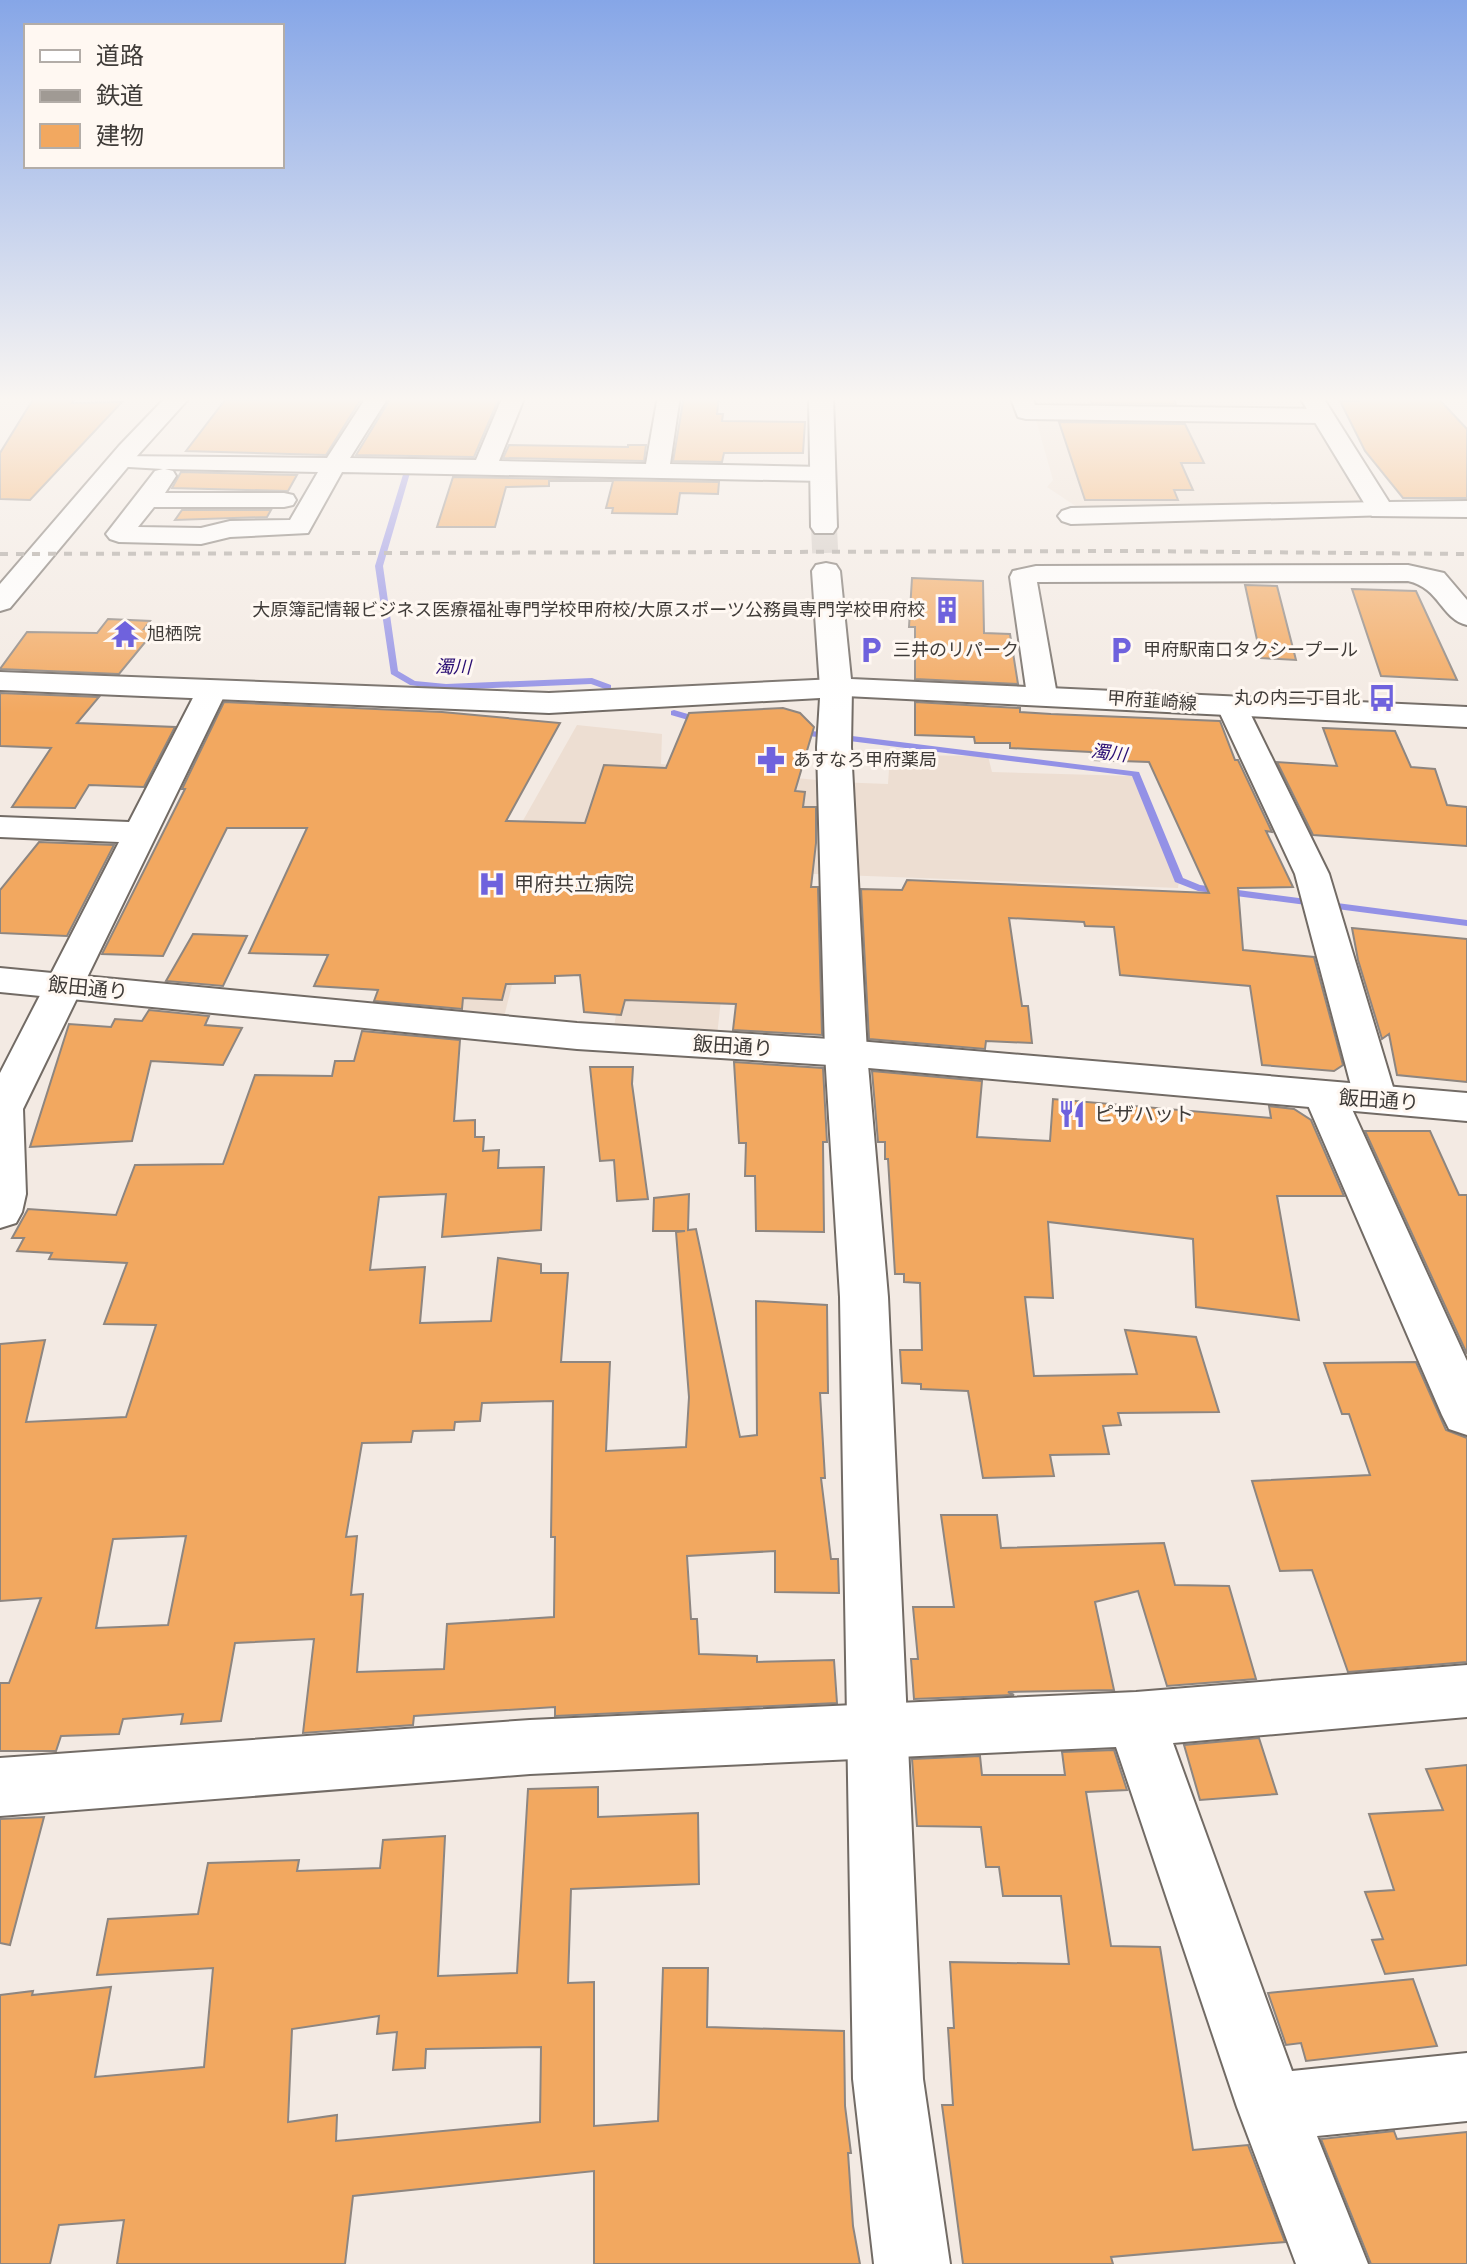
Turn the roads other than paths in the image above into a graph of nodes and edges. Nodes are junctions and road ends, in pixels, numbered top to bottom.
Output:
1 (85, 502) edge
2 (146, 502) edge
3 (311, 502) edge
4 (824, 502) edge
5 (1376, 502) edge
6 (1467, 509) edge
7 (1381, 510) junction
8 (1071, 516) dead end
9 (824, 527) tunnel mouth
10 (826, 571) tunnel mouth
11 (0, 602) edge
12 (1467, 617) edge
13 (0, 681) edge
14 (836, 688) junction
15 (212, 690) junction
16 (1042, 695) junction
17 (1232, 707) junction
18 (1467, 717) edge
19 (0, 827) edge
20 (141, 833) junction
21 (0, 980) edge
22 (64, 985) junction
23 (846, 1053) junction
24 (1325, 1096) junction
25 (1375, 1097) junction
26 (1467, 1107) edge
27 (0, 1212) edge
28 (1467, 1415) edge
29 (1467, 1691) edge
30 (1136, 1719) junction
31 (879, 1730) junction
32 (0, 1787) edge
33 (1467, 2087) edge
34 (1271, 2107) junction
35 (912, 2264) edge
36 (1332, 2264) edge

1 - 11 street
2 - 3 street
4 - 9 street
5 - 7 street
6 - 7 street
7 - 8 street
10 - 14 street
12 - 16 street
13 - 15 street, 甲府韮崎線
14 - 15 street, 甲府韮崎線
14 - 16 street, 甲府韮崎線
14 - 23 street
15 - 20 street
16 - 17 street, 甲府韮崎線
17 - 18 street, 甲府韮崎線
17 - 25 street
19 - 20 street
20 - 22 street
21 - 22 street, 飯田通り
22 - 23 street, 飯田通り
22 - 27 street
23 - 24 street, 飯田通り
23 - 31 street
24 - 25 street, 飯田通り
24 - 28 street
25 - 26 street, 飯田通り
29 - 30 street
30 - 31 street
30 - 34 street
31 - 32 street
31 - 35 street
33 - 34 street
34 - 36 street

